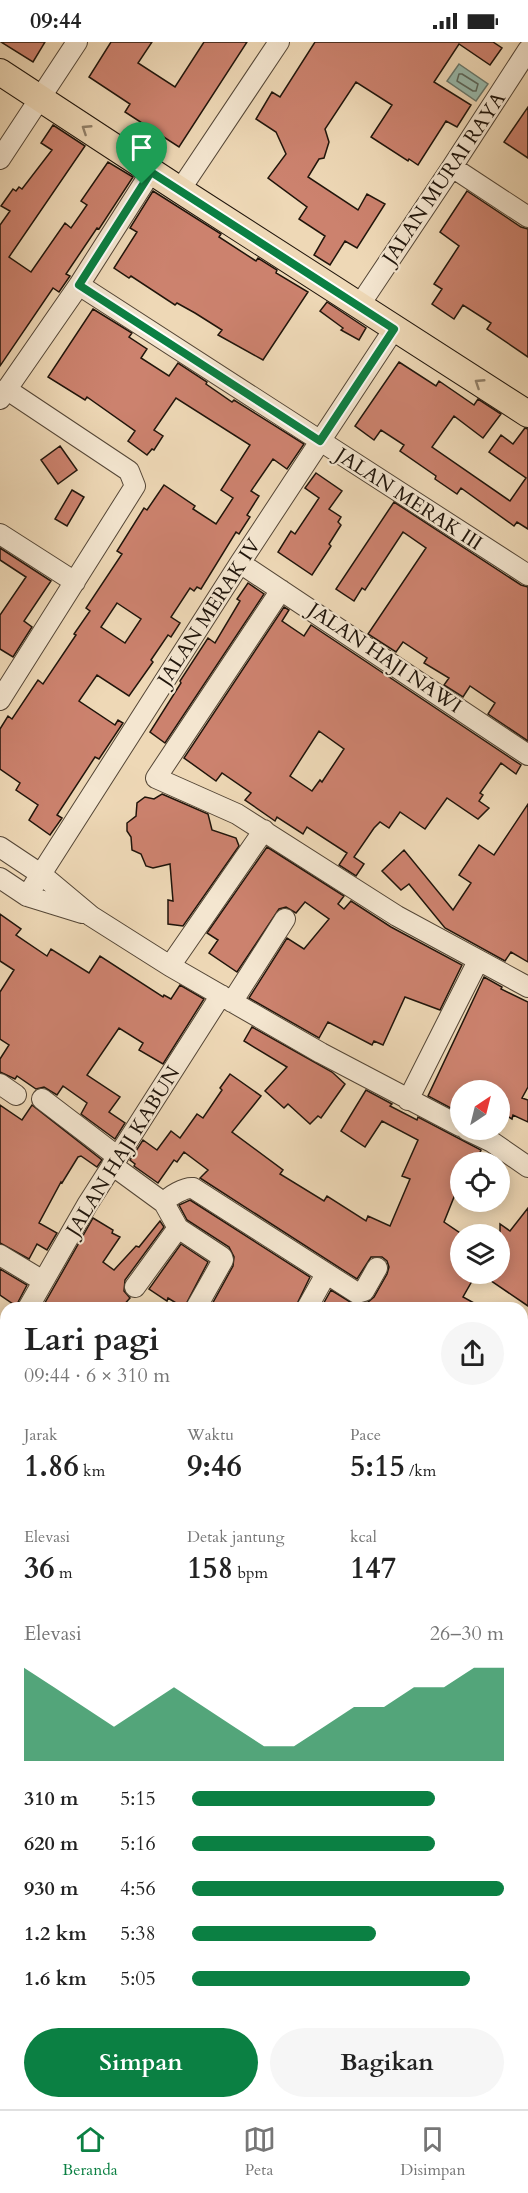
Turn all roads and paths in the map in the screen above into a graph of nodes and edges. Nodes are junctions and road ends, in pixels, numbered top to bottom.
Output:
1 (76, 42) edge
2 (279, 42) edge
3 (528, 50) edge
4 (0, 72) edge
5 (40, 98) junction
6 (0, 159) edge
7 (452, 167) junction
8 (151, 172) junction
9 (180, 190) junction
10 (528, 217) edge
11 (79, 285) junction
12 (359, 306) junction
13 (394, 329) junction
14 (3, 394) edge
15 (528, 414) edge
16 (320, 441) junction
17 (0, 534) edge
18 (240, 563) junction
19 (528, 575) edge
20 (75, 582) junction
21 (281, 590) junction
22 (1, 695) edge
23 (528, 754) edge
24 (264, 830) junction
25 (0, 847) edge
26 (42, 874) junction
27 (0, 878) edge
28 (27, 896) junction
29 (91, 916) junction
30 (285, 919) dead end
31 (478, 961) junction
32 (170, 966) junction
33 (528, 987) edge
34 (226, 998) junction
35 (0, 1084) edge
36 (16, 1095) dead end
37 (42, 1099) dead end
38 (408, 1100) junction
39 (450, 1121) edge
40 (488, 1140) edge
41 (115, 1161) junction
42 (528, 1167) edge
43 (164, 1203) junction
44 (178, 1228) junction
45 (0, 1255) edge
46 (376, 1268) dead end
47 (326, 1274) junction
48 (43, 1281) junction
49 (135, 1287) dead end
50 (31, 1302) edge
51 (199, 1302) edge
52 (310, 1302) edge

1 - 5 street
2 - 9 street
3 - 7 street, JALAN MURAI RAYA
4 - 5 main road
5 - 6 street
8 -> 5 main road
7 - 10 street
7 - 12 street, JALAN MURAI RAYA
8 - 9 main road
8 - 11 street
9 - 12 main road
11 - 14 street
11 - 16 street, JALAN MERAK III
12 - 13 main road
15 -> 13 main road
13 - 16 street, JALAN MERAK IV
14 - 20 street
16 - 18 street, JALAN MERAK IV
16 - 19 street, JALAN MERAK III
17 - 20 street
18 - 21 street, JALAN HAJI NAWI
18 - 26 street, JALAN MERAK IV
20 - 22 street
21 - 23 street, JALAN HAJI NAWI
21 - 24 street
24 - 31 street
24 - 32 street
25 - 26 street
26 - 28 street, JALAN MERAK IV
26 - 29 street
27 - 28 street
28 - 29 street
29 - 32 street
30 - 34 street, JALAN HAJI KABUN
31 - 33 street
31 - 38 street
32 - 34 street
34 - 38 street
34 - 41 street, JALAN HAJI KABUN
35 - 36 street
37 - 41 street
38 - 39 street
40 - 42 street
41 - 43 street
41 - 48 street, JALAN HAJI KABUN
43 - 44 street
43 - 47 street
44 - 49 street
44 - 51 street
45 - 48 street
46 - 47 street
47 - 52 street
48 - 50 street, JALAN HAJI KABUN

